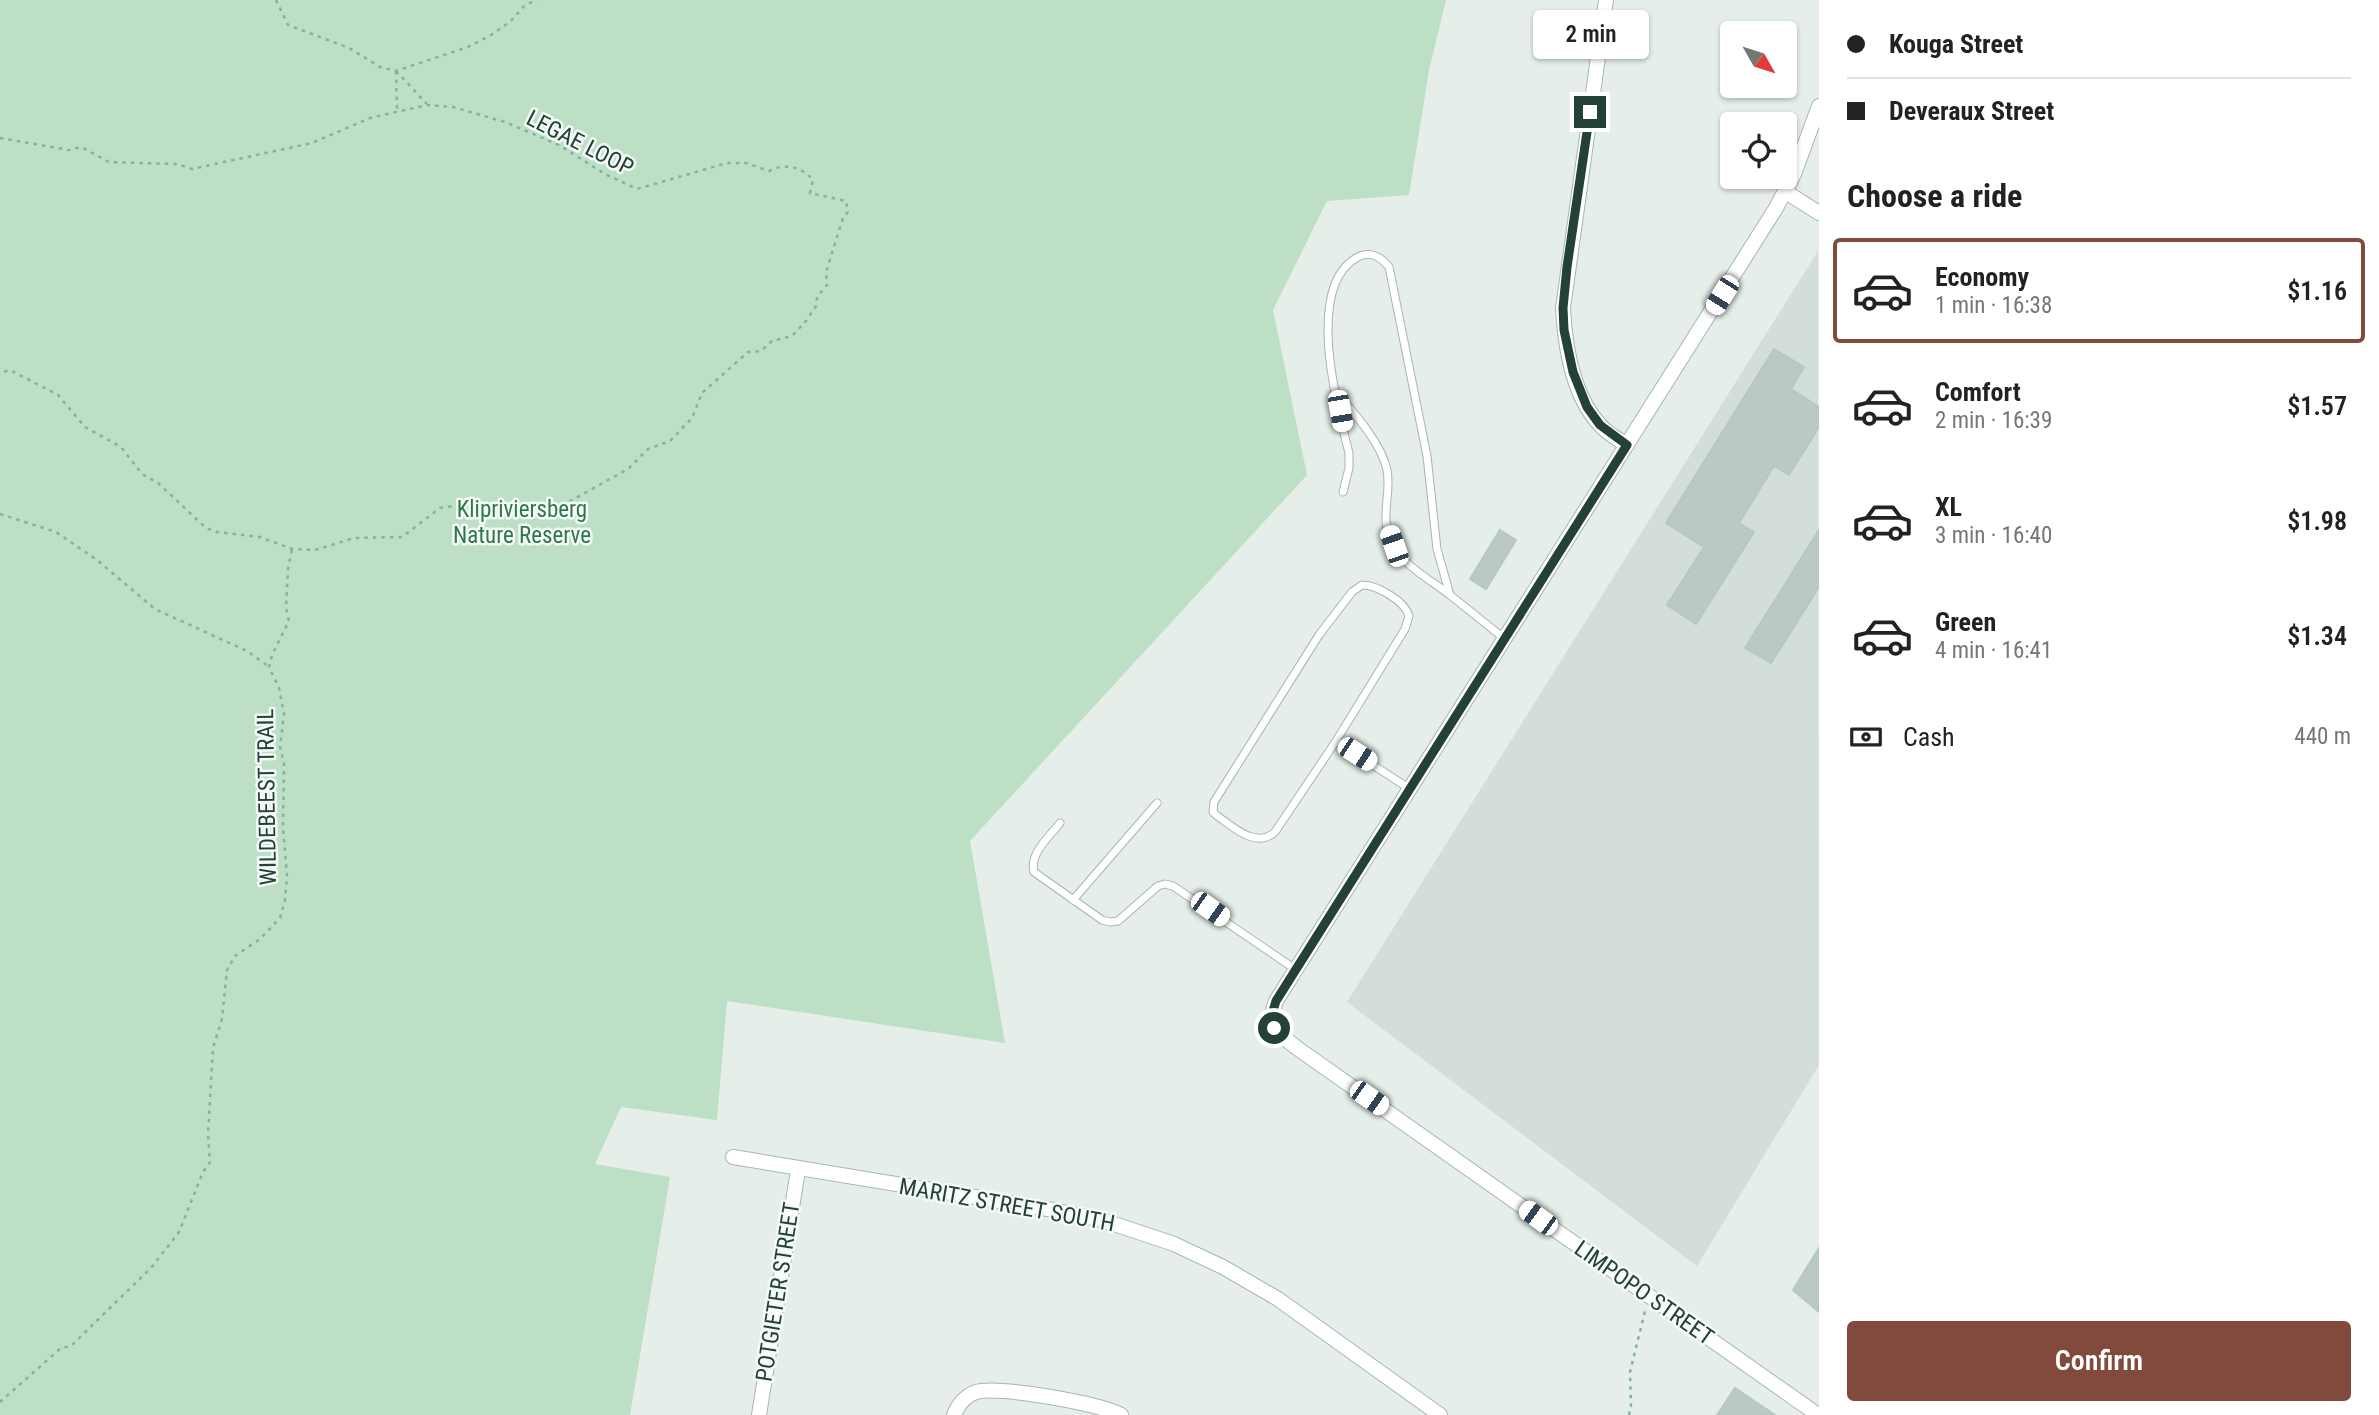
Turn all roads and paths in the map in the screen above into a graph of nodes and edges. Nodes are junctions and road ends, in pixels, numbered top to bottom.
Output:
1 (276, 0) edge
2 (537, 0) edge
3 (1606, 0) edge
4 (396, 71) junction
5 (427, 105) junction
6 (1819, 106) edge
7 (397, 110) junction
8 (0, 138) edge
9 (1786, 192) junction
10 (1819, 213) edge
11 (0, 373) edge
12 (1336, 393) junction
13 (1627, 445) junction
14 (1343, 492) dead end
15 (0, 514) edge
16 (292, 549) junction
17 (1450, 595) junction
18 (1505, 639) junction
19 (269, 667) junction
20 (1336, 741) junction
21 (1411, 789) junction
22 (1157, 803) dead end
23 (1060, 823) dead end
24 (1073, 900) junction
25 (1296, 970) junction
26 (733, 1157) dead end
27 (797, 1170) junction
28 (1649, 1297) junction
29 (0, 1402) edge
30 (759, 1415) edge
31 (954, 1415) edge
32 (1121, 1415) edge
33 (1440, 1415) edge
34 (1629, 1415) edge
35 (1818, 1415) edge

1 - 4 path
2 - 4 path
3 - 13 street
4 - 5 path
4 - 7 path
5 - 7 path, LEGAE LOOP
5 - 16 path, LEGAE LOOP
6 - 9 street
7 - 8 path, LEGAE LOOP
9 - 10 street
9 - 13 street
11 - 16 path, LEGAE LOOP
12 - 14 lane
12 - 17 lane
12 - 17 lane
13 - 18 street
15 - 19 path
16 - 19 path
17 - 18 lane
18 - 21 street
19 - 29 path, WILDEBEEST TRAIL
20 - 20 lane
20 - 21 lane
21 - 25 street
22 - 24 lane
23 - 24 lane
24 - 25 lane
25 - 28 street, LIMPOPO STREET
26 - 27 street, MARITZ STREET SOUTH
27 - 30 street, POTGIETER STREET
27 - 33 street, MARITZ STREET SOUTH
28 - 34 path
28 - 35 street, LIMPOPO STREET
31 - 32 street

